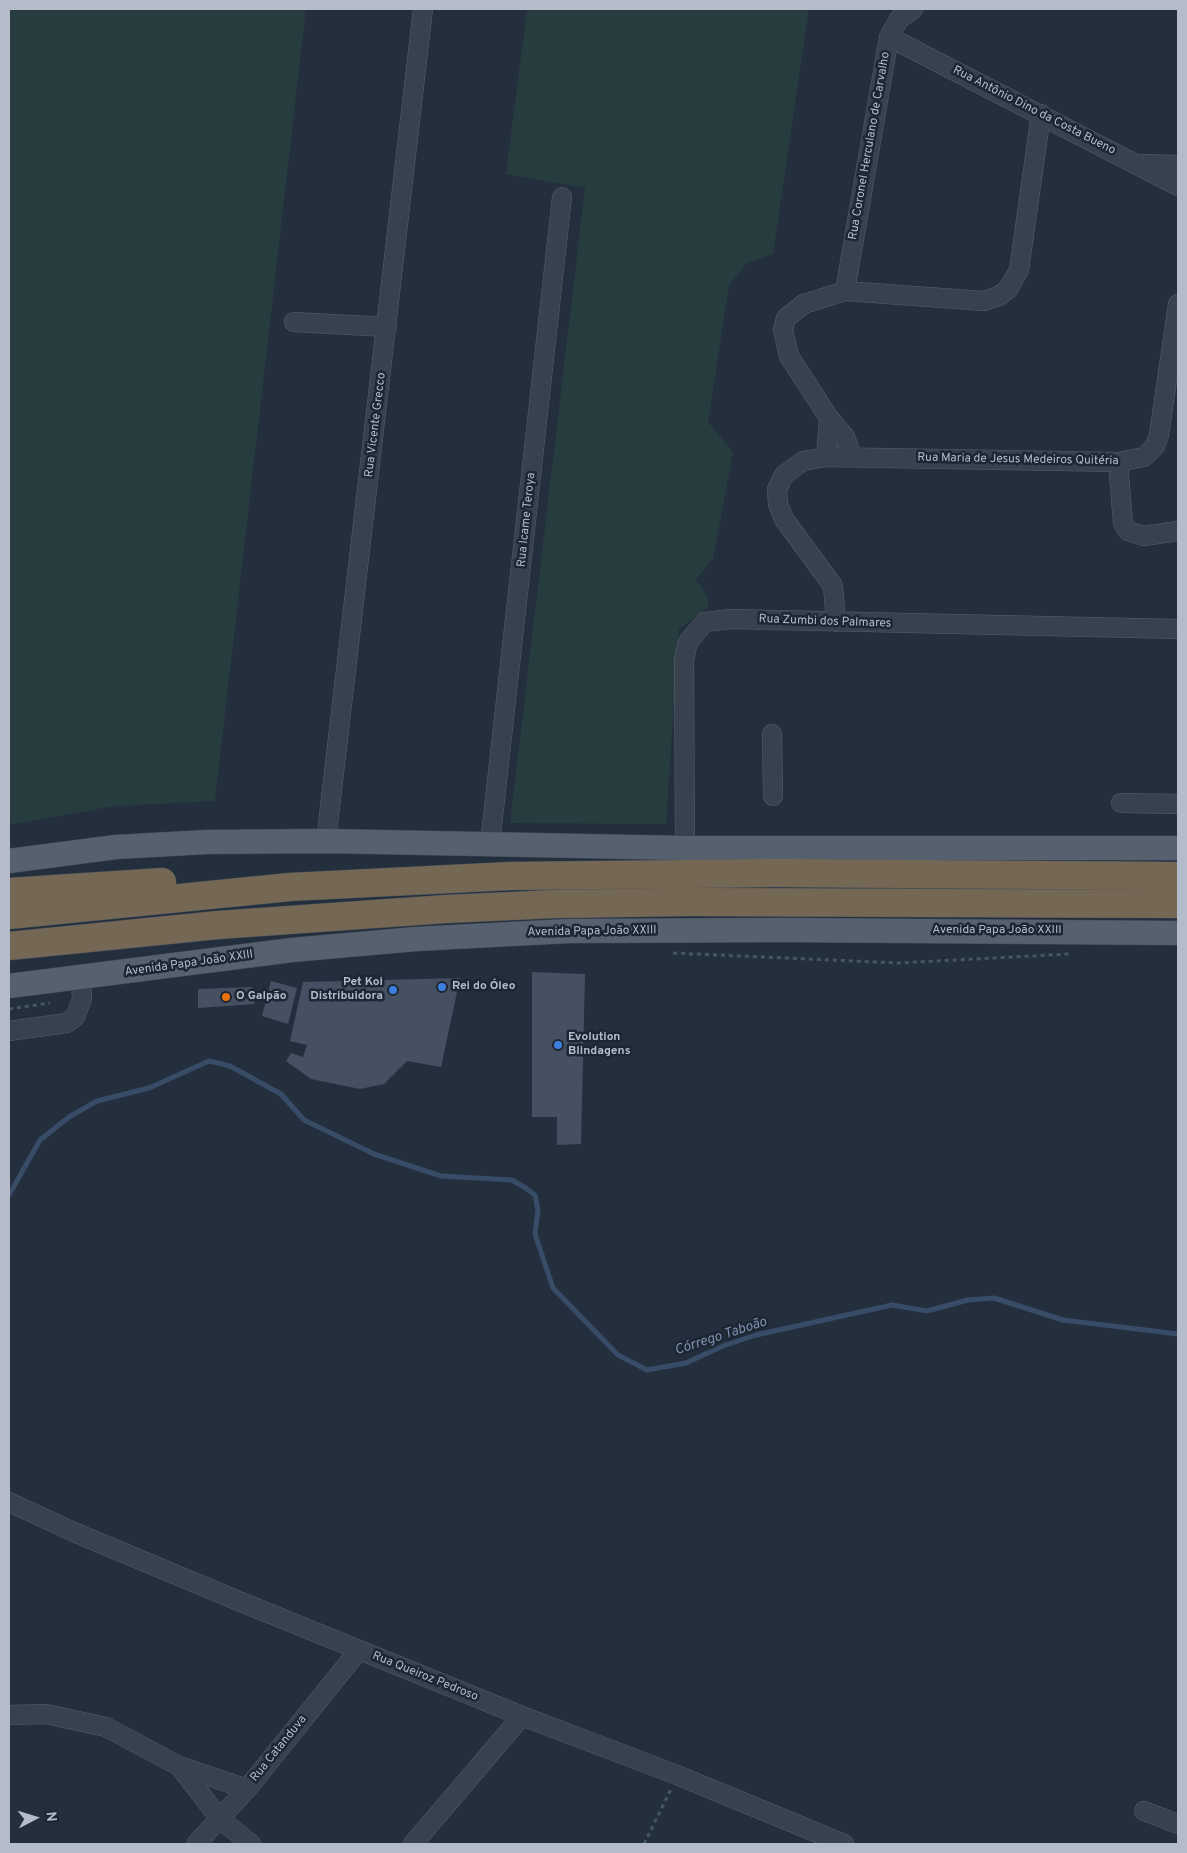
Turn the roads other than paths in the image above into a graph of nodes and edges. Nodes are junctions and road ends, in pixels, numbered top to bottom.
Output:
1 (423, 9) edge
2 (913, 9) edge
3 (889, 37) junction
4 (1041, 114) junction
5 (1138, 164) junction
6 (1178, 165) edge
7 (1178, 186) edge
8 (562, 197) dead end
9 (845, 291) junction
10 (1178, 304) edge
11 (294, 322) dead end
12 (387, 328) junction
13 (829, 418) junction
14 (852, 456) junction
15 (826, 457) junction
16 (1118, 462) junction
17 (1178, 531) edge
18 (836, 622) junction
19 (1178, 629) edge
20 (772, 734) dead end
21 (773, 796) dead end
22 (1121, 803) dead end
23 (1178, 804) edge
24 (326, 841) junction
25 (490, 844) junction
26 (685, 848) junction
27 (1178, 848) edge
28 (9, 861) edge
29 (1178, 876) edge
30 (9, 892) edge
31 (220, 893) junction
32 (1178, 904) edge
33 (9, 915) edge
34 (218, 924) junction
35 (1178, 933) edge
36 (9, 946) edge
37 (9, 965) edge
38 (9, 986) edge
39 (82, 988) junction
40 (9, 1031) edge
41 (9, 1502) edge
42 (359, 1650) junction
43 (9, 1715) edge
44 (522, 1716) junction
45 (179, 1766) junction
46 (247, 1789) junction
47 (1144, 1811) dead end
48 (220, 1819) junction
49 (1178, 1824) edge
50 (196, 1844) edge
51 (251, 1844) edge
52 (413, 1844) edge
53 (843, 1844) edge

1 - 12 street, Rua Vicente Grecco
2 - 3 street, Rua Coronel Herculano de Carvalho
3 - 4 street, Rua Antônio Dino da Costa Bueno
3 - 9 street, Rua Coronel Herculano de Carvalho
4 - 5 street, Rua Antônio Dino da Costa Bueno
4 - 9 street
5 - 6 street
5 - 7 street, Rua Antônio Dino da Costa Bueno
8 - 25 street, Rua Icame Teroya
9 - 13 street
10 - 16 street, Rua Maria de Jesus Medeiros Quitéria
11 - 12 street
12 - 24 street, Rua Vicente Grecco
13 - 14 street
13 - 15 street
14 - 15 street, Rua Maria de Jesus Medeiros Quitéria
14 - 16 street, Rua Maria de Jesus Medeiros Quitéria
15 - 18 street, Rua Maria de Jesus Medeiros Quitéria
16 - 17 street
18 - 19 street, Rua Zumbi dos Palmares
18 - 26 street, Rua Zumbi dos Palmares
20 - 21 street
22 - 23 street
24 - 25 main road
24 - 28 main road
25 - 26 main road
26 - 27 main road
29 - 31 highway
30 - 31 highway
31 - 33 highway
32 - 34 highway
34 - 36 highway
34 - 37 highway
35 - 39 main road, Avenida Papa João XXIII
38 - 39 main road, Avenida Papa João XXIII
39 - 40 street
41 - 42 street, Rua Queiroz Pedroso
42 - 44 street, Rua Queiroz Pedroso
42 - 46 street, Rua Catanduva
43 - 45 street
44 - 52 street
44 - 53 street, Rua Queiroz Pedroso
45 - 46 street
45 - 48 street
46 - 48 street, Rua Catanduva
47 - 49 street
48 - 50 street, Rua Catanduva
48 - 51 street

